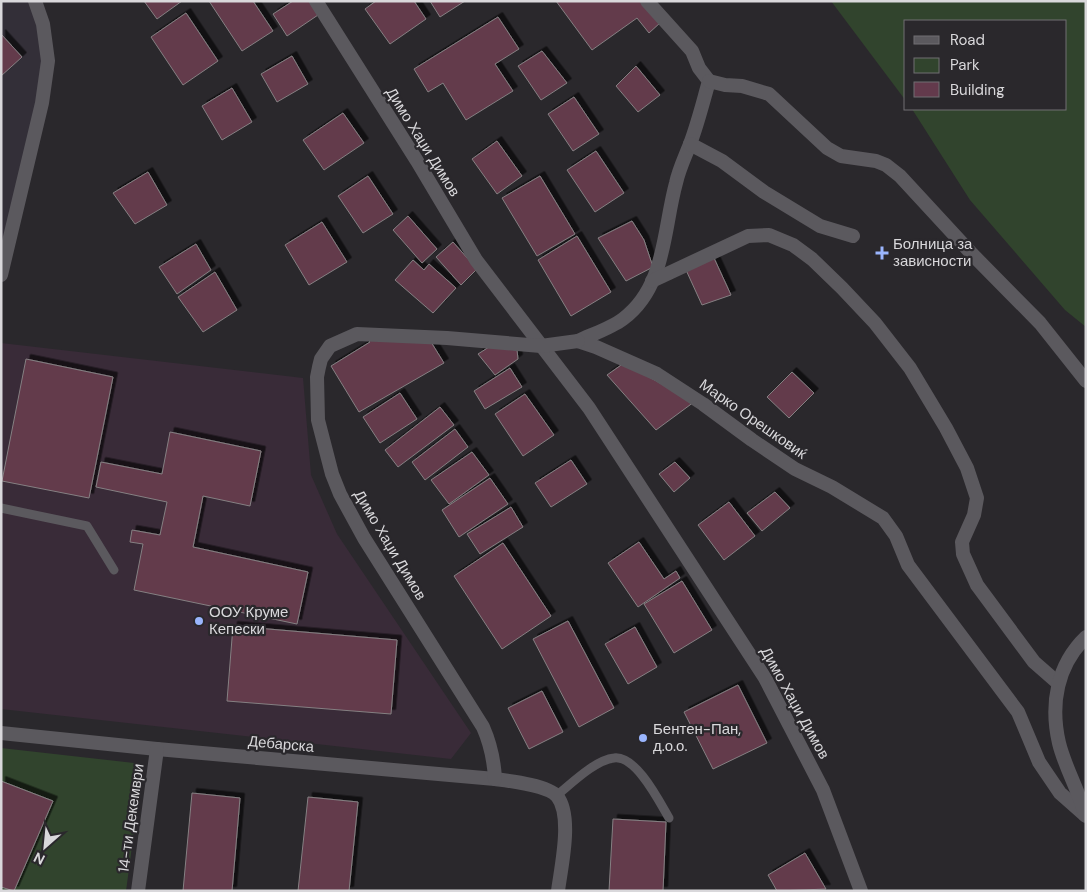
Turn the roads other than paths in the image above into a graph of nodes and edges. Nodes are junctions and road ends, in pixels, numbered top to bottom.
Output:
1 (35, 1) edge
2 (316, 1) edge
3 (647, 1) edge
4 (709, 81) junction
5 (690, 144) junction
6 (853, 236) dead end
7 (1, 275) edge
8 (652, 281) junction
9 (578, 341) junction
10 (541, 346) junction
11 (1086, 381) edge
12 (1, 508) edge
13 (114, 570) dead end
14 (1086, 637) edge
15 (1058, 683) junction
16 (1, 733) edge
17 (157, 749) junction
18 (494, 779) junction
19 (556, 796) junction
20 (1086, 816) edge
21 (669, 818) dead end
22 (138, 891) edge
23 (558, 891) edge
24 (860, 891) edge

1 - 7 street
2 - 10 street, Димо Хаџи Димов
3 - 4 street
4 - 5 street
4 - 11 street
5 - 6 street
5 - 8 street
8 - 9 street
8 - 15 street
9 - 10 street
9 - 20 street, Марко Орешковиќ
10 - 18 street, Димо Хаџи Димов
10 - 24 street, Димо Хаџи Димов
12 - 13 lane
14 - 15 street, Марко Орешковиќ
15 - 20 street, Марко Орешковиќ
16 - 17 street, Дебарска
17 - 18 street, Дебарска
17 - 22 street, 14-ти Декември
18 - 19 street, Дебарска
19 - 21 lane
19 - 23 street

